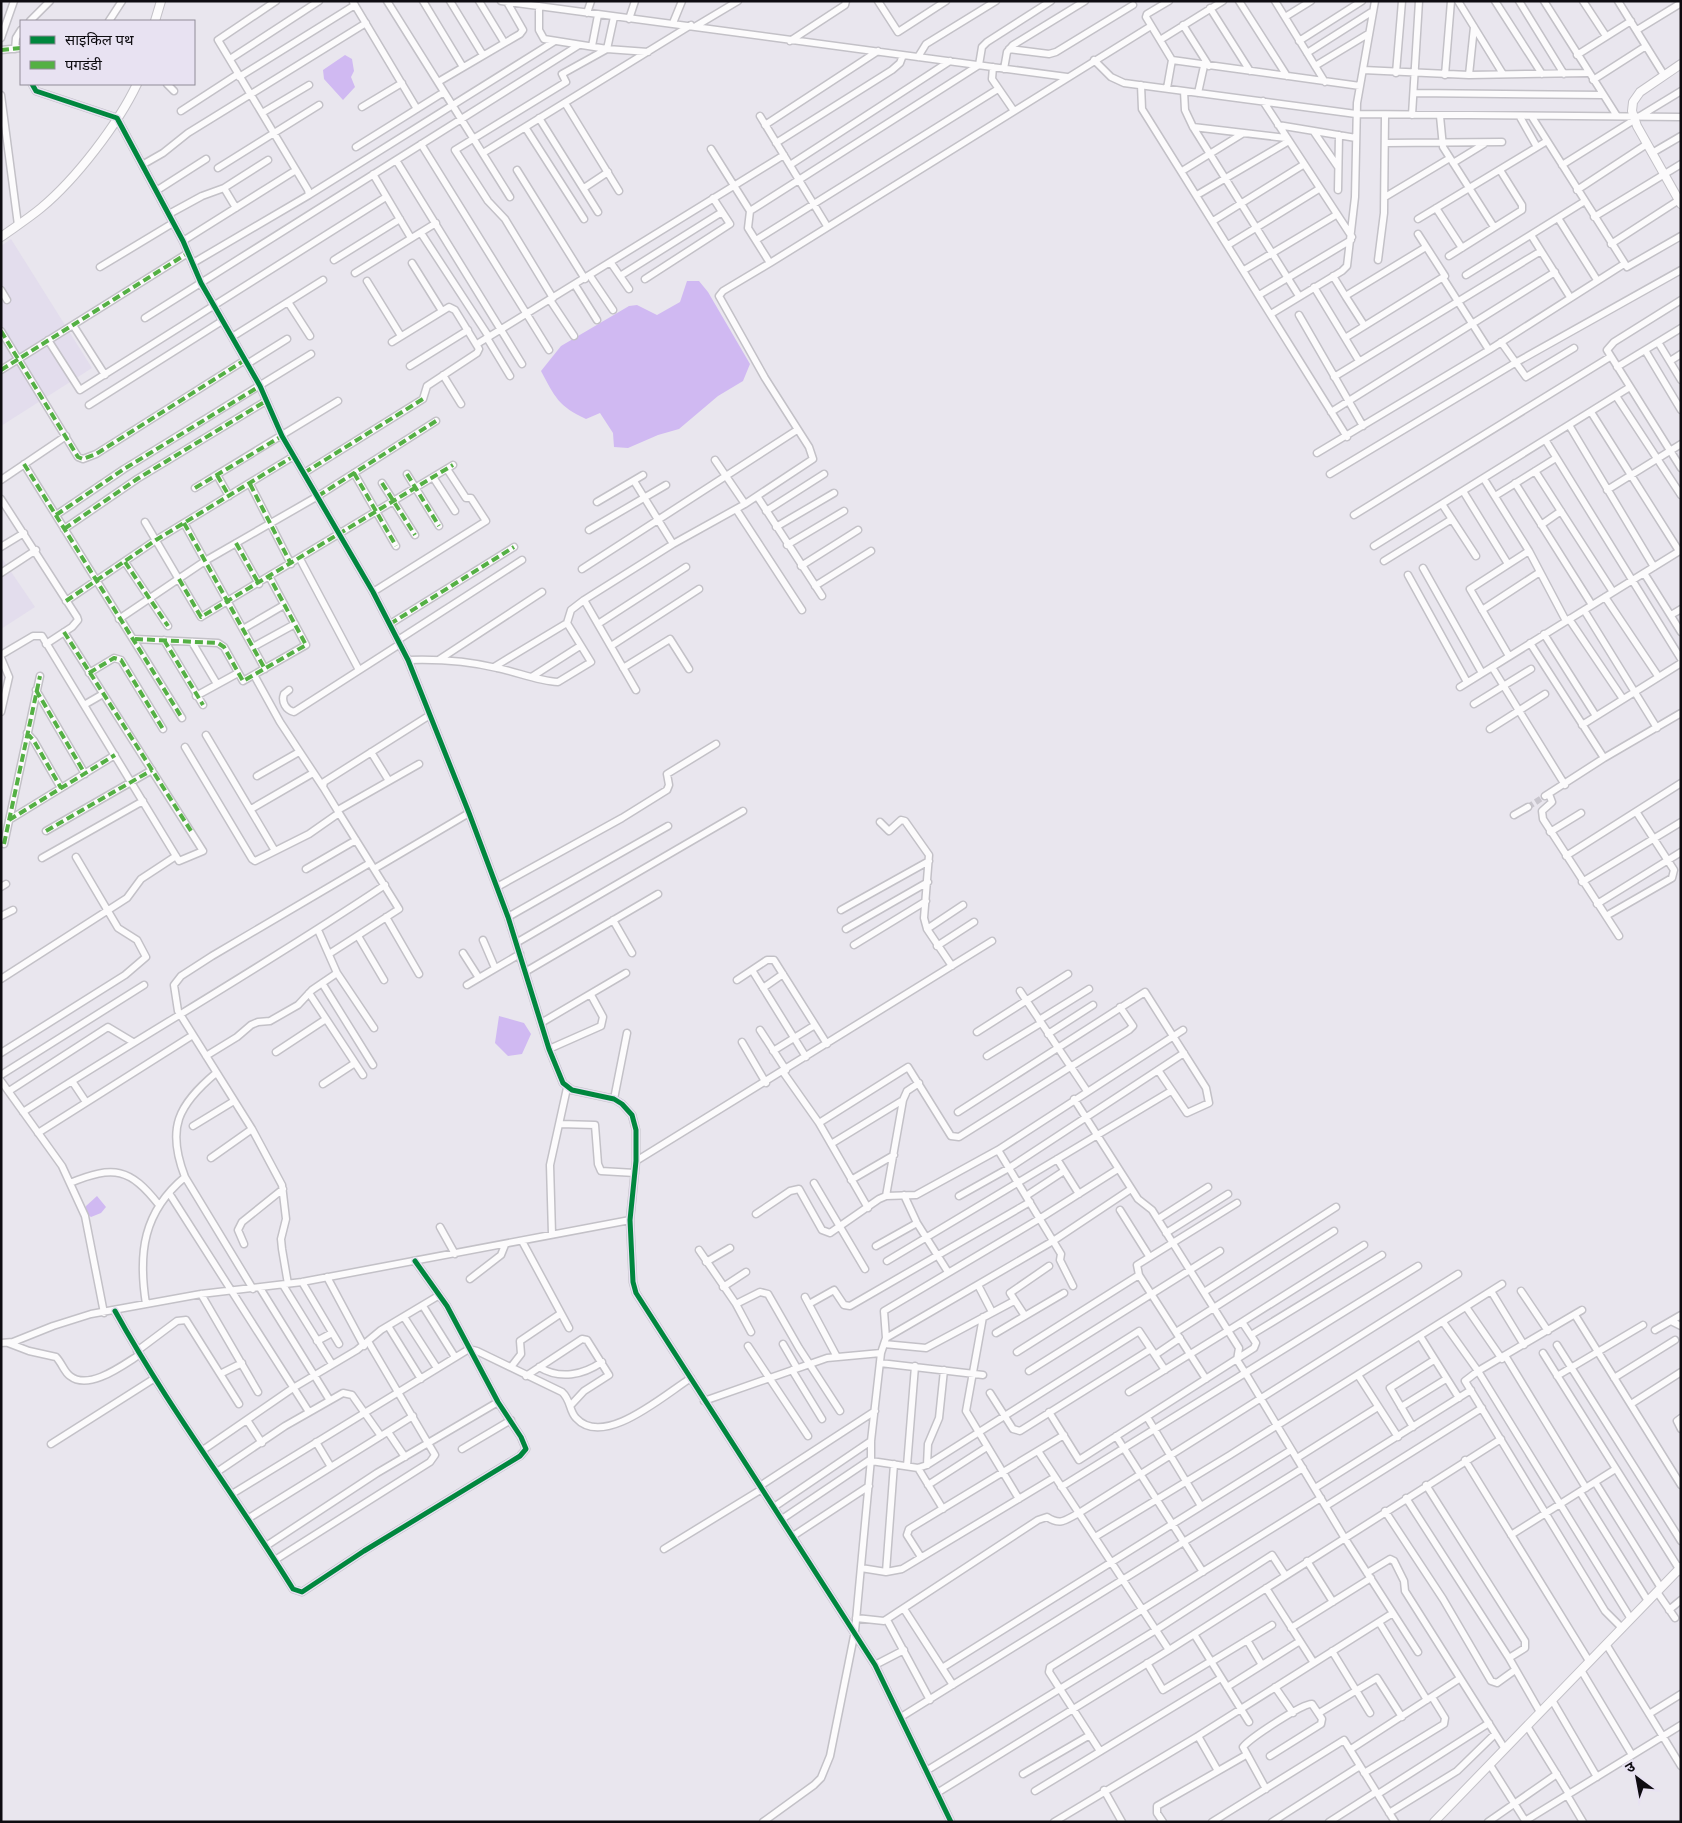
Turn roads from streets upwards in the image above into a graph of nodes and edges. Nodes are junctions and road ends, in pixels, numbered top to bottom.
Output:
1 (14, 1) edge
2 (50, 1) edge
3 (122, 1) edge
4 (160, 1) edge
5 (276, 1) edge
6 (318, 1) edge
7 (387, 1) edge
8 (423, 1) edge
9 (450, 1) edge
10 (479, 1) edge
11 (591, 1) edge
12 (635, 1) edge
13 (682, 1) edge
14 (738, 1) edge
15 (846, 1) edge
16 (946, 1) edge
17 (996, 1) edge
18 (1051, 1) edge
19 (1085, 1) edge
20 (1169, 1) edge
21 (1223, 1) edge
22 (1239, 1) edge
23 (1275, 1) edge
24 (1311, 1) edge
25 (1362, 1) edge
26 (1375, 1) edge
27 (1402, 1) edge
28 (1420, 1) edge
29 (1451, 1) edge
30 (1458, 1) edge
31 (1495, 1) edge
32 (1519, 1) edge
33 (1544, 1) edge
34 (1583, 1) edge
35 (1618, 1) edge
36 (504, 2) edge
37 (880, 2) edge
38 (354, 3) edge
39 (1133, 5) dead end
40 (1678, 5) edge
41 (539, 6) junction
42 (1210, 8) junction
43 (1373, 11) junction
44 (587, 13) junction
45 (598, 15) junction
46 (614, 17) junction
47 (1285, 17) junction
48 (31, 20) edge
49 (110, 20) edge
50 (155, 20) edge
51 (629, 20) junction
52 (1631, 21) junction
53 (366, 23) junction
54 (674, 23) junction
55 (1183, 25) junction
56 (693, 26) junction
57 (1151, 26) junction
58 (1474, 26) junction
59 (1637, 30) junction
60 (20, 32) edge
61 (1368, 34) junction
62 (1606, 36) junction
63 (1, 38) edge
64 (1160, 40) junction
65 (555, 41) junction
66 (790, 41) junction
67 (1299, 41) junction
68 (504, 42) junction
69 (579, 45) junction
70 (592, 46) junction
71 (1646, 46) junction
72 (18, 48) edge
73 (607, 48) junction
74 (1009, 49) junction
75 (1, 50) edge
76 (878, 51) junction
77 (648, 52) junction
78 (1307, 53) junction
79 (483, 55) junction
80 (903, 55) junction
81 (1577, 55) junction
82 (918, 57) junction
83 (230, 59) junction
84 (1094, 60) junction
85 (1172, 60) junction
86 (950, 61) junction
87 (979, 65) junction
88 (1206, 66) junction
89 (1315, 66) junction
90 (463, 67) junction
91 (993, 67) junction
92 (1680, 67) edge
93 (1004, 69) junction
94 (1363, 70) junction
95 (1250, 71) junction
96 (1396, 73) junction
97 (1588, 73) junction
98 (1415, 74) junction
99 (1503, 74) junction
100 (1542, 74) junction
101 (1564, 74) junction
102 (238, 75) junction
103 (1445, 75) junction
104 (1664, 75) junction
105 (1288, 76) junction
106 (1469, 76) junction
107 (1066, 77) junction
108 (1593, 80) junction
109 (438, 82) junction
110 (1325, 82) junction
111 (402, 83) junction
112 (33, 85) edge
113 (137, 85) edge
114 (168, 85) edge
115 (1141, 85) junction
116 (309, 86) dead end
117 (1360, 86) junction
118 (1167, 88) junction
119 (998, 89) junction
120 (174, 91) dead end
121 (1184, 91) junction
122 (1681, 91) edge
123 (444, 92) junction
124 (1198, 93) junction
125 (1414, 93) junction
126 (1, 95) edge
127 (251, 95) junction
128 (1603, 95) junction
129 (1263, 101) junction
130 (565, 103) junction
131 (319, 105) dead end
132 (452, 105) junction
133 (362, 107) dead end
134 (418, 109) junction
135 (181, 111) dead end
136 (1014, 111) junction
137 (262, 113) junction
138 (1356, 114) junction
139 (1412, 115) junction
140 (760, 116) dead end
141 (1385, 116) junction
142 (1440, 116) junction
143 (1520, 116) junction
144 (1617, 116) junction
145 (1681, 116) edge
146 (1532, 117) junction
147 (118, 118) junction
148 (461, 118) junction
149 (540, 118) junction
150 (1635, 118) junction
151 (765, 125) junction
152 (1278, 125) junction
153 (525, 127) junction
154 (1193, 127) junction
155 (1314, 132) junction
156 (274, 134) junction
157 (1243, 134) junction
158 (1339, 135) junction
159 (1681, 136) edge
160 (473, 138) junction
161 (1356, 138) junction
162 (1288, 140) junction
163 (1547, 141) junction
164 (1502, 142) dead end
165 (776, 143) junction
166 (1386, 143) junction
167 (1441, 143) junction
168 (1486, 143) junction
169 (421, 144) junction
170 (1647, 144) junction
171 (356, 147) dead end
172 (1537, 147) junction
173 (711, 149) dead end
174 (483, 153) junction
175 (1211, 153) junction
176 (1652, 153) junction
177 (784, 155) junction
178 (206, 159) dead end
179 (268, 160) dead end
180 (396, 160) junction
181 (1451, 161) junction
182 (1681, 164) edge
183 (142, 165) junction
184 (790, 165) junction
185 (1303, 165) junction
186 (1562, 165) junction
187 (218, 168) dead end
188 (1339, 168) junction
189 (296, 170) junction
190 (516, 170) dead end
191 (1500, 170) junction
192 (1182, 171) junction
193 (608, 172) junction
194 (373, 174) junction
195 (1664, 174) junction
196 (1226, 178) junction
197 (799, 180) junction
198 (735, 186) junction
199 (224, 188) junction
200 (584, 188) junction
201 (1319, 189) junction
202 (1470, 189) junction
203 (1338, 190) dead end
204 (1577, 190) junction
205 (156, 191) junction
206 (619, 191) dead end
207 (309, 195) junction
208 (1197, 195) junction
209 (386, 197) junction
210 (510, 197) dead end
211 (1384, 197) junction
212 (714, 198) junction
213 (1679, 199) edge
214 (1585, 201) junction
215 (1242, 203) junction
216 (814, 204) junction
217 (236, 208) junction
218 (1436, 208) junction
219 (750, 211) junction
220 (598, 212) dead end
221 (722, 212) junction
222 (169, 214) junction
223 (1336, 215) junction
224 (1594, 217) junction
225 (1558, 218) junction
226 (400, 219) junction
227 (584, 219) dead end
228 (1418, 219) dead end
229 (1213, 221) junction
230 (173, 223) junction
231 (436, 223) junction
232 (18, 225) junction
233 (827, 226) junction
234 (1257, 227) junction
235 (1494, 227) junction
236 (421, 233) junction
237 (1418, 234) dead end
238 (1531, 235) junction
239 (1681, 236) edge
240 (1, 237) edge
241 (412, 238) junction
242 (1351, 239) junction
243 (756, 240) junction
244 (183, 241) junction
245 (1611, 244) junction
246 (1228, 245) junction
247 (1426, 247) junction
248 (1462, 248) junction
249 (1541, 251) junction
250 (1273, 252) junction
251 (188, 253) junction
252 (1449, 256) dead end
253 (334, 260) dead end
254 (1378, 260) dead end
255 (192, 263) junction
256 (412, 263) dead end
257 (611, 263) junction
258 (770, 263) junction
259 (1624, 264) junction
260 (100, 267) dead end
261 (1244, 270) junction
262 (1681, 270) edge
263 (1555, 272) junction
264 (355, 273) dead end
265 (1466, 275) dead end
266 (620, 276) junction
267 (1288, 276) junction
268 (1333, 276) junction
269 (588, 278) junction
270 (1443, 278) junction
271 (645, 279) dead end
272 (323, 280) dead end
273 (1596, 280) junction
274 (367, 281) dead end
275 (201, 283) junction
276 (575, 285) junction
277 (1314, 288) junction
278 (629, 289) dead end
279 (1, 290) edge
280 (1259, 295) junction
281 (1299, 296) junction
282 (1346, 297) junction
283 (1570, 297) junction
284 (552, 299) junction
285 (7, 300) dead end
286 (1681, 300) edge
287 (1459, 301) junction
288 (288, 302) junction
289 (214, 306) junction
290 (613, 310) dead end
291 (442, 311) junction
292 (526, 314) junction
293 (1271, 314) junction
294 (1299, 315) dead end
295 (145, 318) dead end
296 (598, 320) dead end
297 (222, 321) junction
298 (73, 325) junction
299 (1473, 325) junction
300 (1364, 326) junction
301 (1681, 328) edge
302 (501, 329) junction
303 (468, 330) junction
304 (1, 331) edge
305 (310, 336) dead end
306 (401, 336) junction
307 (574, 336) dead end
308 (232, 337) junction
309 (488, 338) junction
310 (1345, 338) junction
311 (287, 339) dead end
312 (48, 340) junction
313 (392, 342) dead end
314 (1501, 342) junction
315 (1658, 342) junction
316 (477, 344) junction
317 (1574, 348) dead end
318 (548, 350) dead end
319 (1488, 350) junction
320 (1645, 350) junction
321 (311, 354) dead end
322 (1681, 354) edge
323 (1610, 357) junction
324 (18, 358) junction
325 (1359, 361) junction
326 (1670, 361) junction
327 (246, 362) junction
328 (1515, 363) junction
329 (522, 364) dead end
330 (410, 366) dead end
331 (1617, 367) junction
332 (1, 370) edge
333 (105, 375) junction
334 (443, 375) junction
335 (510, 376) dead end
336 (1334, 377) junction
337 (1681, 380) edge
338 (260, 386) junction
339 (1630, 387) junction
340 (1616, 396) junction
341 (266, 401) junction
342 (338, 401) dead end
343 (1349, 401) junction
344 (461, 404) dead end
345 (89, 405) dead end
346 (1681, 410) edge
347 (1330, 412) junction
348 (1591, 412) junction
349 (436, 421) dead end
350 (1569, 425) junction
351 (1363, 426) junction
352 (797, 430) junction
353 (66, 436) junction
354 (282, 436) junction
355 (1347, 437) junction
356 (1546, 441) junction
357 (1681, 444) edge
358 (1670, 451) junction
359 (1317, 453) dead end
360 (294, 456) junction
361 (1556, 458) junction
362 (1657, 459) junction
363 (715, 460) dead end
364 (24, 464) junction
365 (1681, 468) edge
366 (1535, 471) junction
367 (304, 473) junction
368 (354, 473) junction
369 (407, 474) dead end
370 (824, 474) dead end
371 (1330, 474) dead end
372 (216, 475) junction
373 (643, 475) dead end
374 (1633, 475) junction
375 (433, 477) junction
376 (727, 477) junction
377 (1484, 478) junction
378 (1, 480) edge
379 (634, 481) junction
380 (382, 483) dead end
381 (1515, 483) junction
382 (250, 484) junction
383 (666, 484) dead end
384 (195, 488) dead end
385 (416, 488) junction
386 (1607, 490) junction
387 (1463, 491) junction
388 (834, 493) dead end
389 (1681, 495) edge
390 (229, 496) junction
391 (318, 496) junction
392 (757, 496) junction
393 (1495, 496) junction
394 (644, 498) junction
395 (1, 499) edge
396 (393, 501) junction
397 (597, 502) dead end
398 (745, 504) junction
399 (1442, 504) junction
400 (736, 509) junction
401 (455, 511) dead end
402 (766, 511) junction
403 (844, 511) dead end
404 (376, 512) junction
405 (1561, 512) junction
406 (56, 515) junction
407 (1354, 515) dead end
408 (1452, 519) junction
409 (145, 522) dead end
410 (658, 522) junction
411 (184, 523) junction
412 (271, 524) junction
413 (1541, 525) junction
414 (439, 526) dead end
415 (776, 527) junction
416 (64, 528) junction
417 (589, 530) dead end
418 (858, 530) dead end
419 (24, 533) junction
420 (339, 535) junction
421 (415, 535) dead end
422 (156, 540) junction
423 (236, 543) junction
424 (674, 544) junction
425 (787, 545) junction
426 (1, 546) edge
427 (396, 546) dead end
428 (1374, 546) dead end
429 (514, 547) dead end
430 (36, 550) junction
431 (1680, 550) edge
432 (871, 551) dead end
433 (1529, 551) junction
434 (1476, 556) dead end
435 (300, 559) junction
436 (522, 560) dead end
437 (205, 561) junction
438 (1384, 561) dead end
439 (125, 562) junction
440 (291, 564) junction
441 (1508, 564) junction
442 (801, 566) junction
443 (1654, 566) junction
444 (686, 567) dead end
445 (1423, 568) dead end
446 (582, 569) dead end
447 (1540, 572) junction
448 (1644, 572) junction
449 (1, 573) edge
450 (1408, 575) dead end
451 (270, 578) junction
452 (179, 579) junction
453 (95, 580) junction
454 (1632, 580) junction
455 (259, 584) junction
456 (815, 586) junction
457 (699, 589) dead end
458 (373, 592) junction
459 (542, 592) dead end
460 (1613, 592) junction
461 (822, 596) dead end
462 (1605, 597) junction
463 (150, 599) junction
464 (584, 600) junction
465 (66, 601) junction
466 (228, 603) junction
467 (284, 604) junction
468 (1592, 605) junction
469 (1681, 609) edge
470 (802, 610) dead end
471 (1482, 610) junction
472 (1584, 610) junction
473 (1671, 615) junction
474 (119, 619) junction
475 (1568, 620) junction
476 (566, 623) junction
477 (295, 624) junction
478 (390, 624) junction
479 (598, 624) junction
480 (168, 626) dead end
481 (243, 629) junction
482 (64, 632) junction
483 (1681, 632) edge
484 (1544, 634) junction
485 (134, 639) junction
486 (164, 640) junction
487 (192, 642) junction
488 (399, 642) junction
489 (1530, 643) junction
490 (46, 644) junction
491 (580, 646) junction
492 (610, 646) junction
493 (253, 647) junction
494 (1, 656) edge
495 (1509, 656) junction
496 (440, 659) junction
497 (1681, 659) edge
498 (408, 660) junction
499 (1681, 663) edge
500 (494, 667) junction
501 (1492, 667) junction
502 (623, 668) junction
503 (265, 669) junction
504 (690, 669) dead end
505 (1531, 669) dead end
506 (359, 670) junction
507 (89, 673) junction
508 (238, 673) junction
509 (1482, 673) junction
510 (254, 675) junction
511 (40, 676) dead end
512 (533, 676) junction
513 (1658, 676) junction
514 (1468, 682) junction
515 (217, 684) junction
516 (1460, 687) dead end
517 (1504, 687) junction
518 (36, 690) junction
519 (289, 690) dead end
520 (636, 690) dead end
521 (1636, 690) junction
522 (103, 694) junction
523 (1545, 694) dead end
524 (196, 696) junction
525 (1623, 699) junction
526 (2, 702) edge
527 (84, 704) junction
528 (1474, 704) dead end
529 (203, 705) dead end
530 (1, 712) edge
531 (1520, 712) junction
532 (1681, 713) edge
533 (430, 715) junction
534 (1596, 716) junction
535 (182, 718) dead end
536 (1582, 725) junction
537 (1657, 728) junction
538 (164, 729) dead end
539 (1490, 729) dead end
540 (27, 733) junction
541 (206, 735) dead end
542 (716, 744) dead end
543 (185, 747) dead end
544 (299, 752) junction
545 (371, 752) junction
546 (115, 756) junction
547 (1604, 758) junction
548 (419, 764) dead end
549 (152, 770) junction
550 (313, 773) junction
551 (85, 774) junction
552 (258, 776) dead end
553 (389, 781) junction
554 (132, 783) junction
555 (1681, 783) edge
556 (1565, 785) junction
557 (323, 787) junction
558 (61, 788) junction
559 (143, 801) junction
560 (1528, 807) tunnel mouth
561 (250, 809) junction
562 (339, 811) junction
563 (743, 811) dead end
564 (469, 813) junction
565 (1581, 813) dead end
566 (1637, 813) junction
567 (1514, 815) dead end
568 (9, 820) junction
569 (880, 822) dead end
570 (1681, 822) edge
571 (668, 826) dead end
572 (46, 832) dead end
573 (1550, 832) junction
574 (1654, 839) junction
575 (356, 840) junction
576 (4, 844) dead end
577 (275, 851) junction
578 (1681, 852) edge
579 (176, 856) junction
580 (1566, 856) junction
581 (76, 857) dead end
582 (42, 858) dead end
583 (1668, 860) junction
584 (930, 861) junction
585 (370, 862) junction
586 (306, 869) dead end
587 (374, 869) junction
588 (928, 882) junction
589 (1582, 882) junction
590 (384, 885) junction
591 (496, 887) junction
592 (658, 894) dead end
593 (926, 901) junction
594 (1597, 904) junction
595 (963, 905) dead end
596 (13, 910) dead end
597 (107, 910) junction
598 (841, 910) dead end
599 (1, 916) edge
600 (1606, 916) junction
601 (386, 917) junction
602 (508, 917) junction
603 (614, 920) junction
604 (974, 922) dead end
605 (846, 929) dead end
606 (926, 929) junction
607 (318, 930) junction
608 (358, 936) junction
609 (1619, 936) dead end
610 (482, 940) dead end
611 (992, 941) dead end
612 (516, 943) junction
613 (854, 945) dead end
614 (937, 946) junction
615 (632, 953) dead end
616 (329, 954) junction
617 (463, 954) dead end
618 (520, 954) junction
619 (952, 966) junction
620 (495, 968) junction
621 (752, 970) junction
622 (525, 972) junction
623 (626, 972) dead end
624 (337, 973) junction
625 (419, 974) dead end
626 (783, 974) junction
627 (1068, 974) dead end
628 (480, 978) junction
629 (1, 979) edge
630 (384, 980) dead end
631 (737, 980) dead end
632 (322, 983) junction
633 (144, 985) dead end
634 (467, 985) dead end
635 (763, 988) junction
636 (1089, 988) dead end
637 (1020, 991) dead end
638 (309, 993) junction
639 (590, 995) junction
640 (1027, 1001) junction
641 (1093, 1005) dead end
642 (1120, 1007) junction
643 (181, 1015) junction
644 (326, 1019) junction
645 (1040, 1022) junction
646 (541, 1023) junction
647 (815, 1025) junction
648 (374, 1028) dead end
649 (760, 1030) dead end
650 (1183, 1030) dead end
651 (977, 1032) dead end
652 (627, 1033) dead end
653 (1048, 1034) junction
654 (193, 1035) junction
655 (1174, 1036) junction
656 (794, 1038) junction
657 (133, 1042) junction
658 (742, 1042) dead end
659 (827, 1044) junction
660 (1057, 1048) junction
661 (550, 1049) junction
662 (774, 1051) junction
663 (276, 1052) dead end
664 (1, 1053) edge
665 (1184, 1053) junction
666 (206, 1056) junction
667 (987, 1056) dead end
668 (806, 1057) junction
669 (356, 1064) junction
670 (373, 1065) dead end
671 (1070, 1066) junction
672 (1158, 1070) junction
673 (784, 1071) junction
674 (216, 1073) junction
675 (1, 1075) edge
676 (363, 1075) dead end
677 (1, 1081) edge
678 (72, 1081) junction
679 (766, 1082) junction
680 (919, 1083) junction
681 (323, 1084) dead end
682 (568, 1088) junction
683 (8, 1091) junction
684 (1087, 1091) junction
685 (1170, 1091) junction
686 (614, 1099) junction
687 (1074, 1099) junction
688 (903, 1100) junction
689 (234, 1101) junction
690 (86, 1102) junction
691 (23, 1112) junction
692 (958, 1112) dead end
693 (1085, 1117) junction
694 (560, 1124) junction
695 (819, 1124) junction
696 (193, 1126) dead end
697 (252, 1129) junction
698 (38, 1133) junction
699 (1097, 1135) junction
700 (831, 1144) junction
701 (998, 1150) junction
702 (894, 1155) junction
703 (211, 1158) dead end
704 (1057, 1159) junction
705 (636, 1161) junction
706 (1009, 1168) junction
707 (1118, 1168) junction
708 (1064, 1171) junction
709 (635, 1173) junction
710 (185, 1178) junction
711 (851, 1180) junction
712 (1019, 1182) junction
713 (70, 1183) junction
714 (814, 1183) dead end
715 (1131, 1188) junction
716 (1208, 1188) dead end
717 (283, 1189) junction
718 (169, 1193) junction
719 (1079, 1194) junction
720 (1228, 1194) dead end
721 (904, 1195) junction
722 (886, 1196) junction
723 (959, 1196) dead end
724 (1028, 1199) junction
725 (1237, 1203) dead end
726 (159, 1205) junction
727 (1336, 1207) dead end
728 (868, 1208) junction
729 (1120, 1210) dead end
730 (756, 1214) dead end
731 (1039, 1219) junction
732 (1158, 1219) junction
733 (630, 1220) junction
734 (917, 1223) junction
735 (840, 1226) junction
736 (440, 1227) dead end
737 (1334, 1231) dead end
738 (1166, 1233) junction
739 (552, 1234) junction
740 (926, 1238) junction
741 (1053, 1240) junction
742 (522, 1241) junction
743 (1173, 1242) junction
744 (244, 1244) dead end
745 (505, 1245) junction
746 (1364, 1245) dead end
747 (876, 1246) dead end
748 (730, 1248) dead end
749 (698, 1250) dead end
750 (1220, 1251) dead end
751 (455, 1254) junction
752 (937, 1254) junction
753 (1382, 1255) dead end
754 (1149, 1256) junction
755 (415, 1261) junction
756 (887, 1261) dead end
757 (706, 1262) junction
758 (1049, 1266) dead end
759 (1418, 1266) dead end
760 (865, 1269) dead end
761 (1190, 1270) junction
762 (746, 1272) dead end
763 (948, 1272) junction
764 (1458, 1274) dead end
765 (1139, 1275) junction
766 (327, 1277) junction
767 (470, 1279) dead end
768 (302, 1282) junction
769 (285, 1284) junction
770 (1502, 1284) dead end
771 (978, 1286) junction
772 (1073, 1286) dead end
773 (723, 1287) junction
774 (257, 1289) junction
775 (233, 1291) junction
776 (1522, 1291) dead end
777 (1204, 1292) junction
778 (1491, 1292) junction
779 (1064, 1293) dead end
780 (201, 1294) junction
781 (1152, 1294) junction
782 (438, 1296) junction
783 (805, 1298) dead end
784 (1014, 1300) junction
785 (146, 1304) junction
786 (736, 1304) junction
787 (809, 1304) junction
788 (423, 1306) junction
789 (1466, 1307) junction
790 (1213, 1308) junction
791 (1582, 1310) dead end
792 (115, 1311) junction
793 (992, 1312) junction
794 (104, 1313) junction
795 (560, 1314) junction
796 (1574, 1315) junction
797 (1681, 1315) edge
798 (1025, 1316) junction
799 (404, 1317) junction
800 (983, 1317) junction
801 (1671, 1321) junction
802 (1242, 1322) junction
803 (1443, 1322) junction
804 (1643, 1325) dead end
805 (388, 1326) junction
806 (1681, 1326) edge
807 (569, 1328) dead end
808 (1655, 1330) dead end
809 (1228, 1331) junction
810 (1548, 1331) junction
811 (751, 1332) dead end
812 (1176, 1332) junction
813 (332, 1333) junction
814 (996, 1333) dead end
815 (1251, 1335) junction
816 (1420, 1336) junction
817 (1180, 1338) junction
818 (1675, 1340) dead end
819 (318, 1341) junction
820 (885, 1341) junction
821 (4, 1343) edge
822 (339, 1344) dead end
823 (366, 1344) junction
824 (783, 1344) dead end
825 (1557, 1345) dead end
826 (748, 1346) dead end
827 (1524, 1346) junction
828 (469, 1349) junction
829 (1016, 1352) dead end
830 (1153, 1352) junction
831 (1598, 1352) junction
832 (138, 1353) junction
833 (881, 1353) junction
834 (1543, 1353) dead end
835 (1190, 1354) junction
836 (455, 1357) junction
837 (837, 1357) junction
838 (1504, 1358) junction
839 (1237, 1360) junction
840 (1434, 1360) junction
841 (602, 1362) junction
842 (242, 1363) junction
843 (880, 1363) junction
844 (332, 1364) junction
845 (809, 1364) junction
846 (915, 1366) junction
847 (511, 1367) junction
848 (539, 1367) junction
849 (437, 1368) junction
850 (1573, 1368) junction
851 (794, 1369) junction
852 (944, 1370) junction
853 (1165, 1370) junction
854 (1029, 1371) dead end
855 (1478, 1372) junction
856 (1681, 1372) edge
857 (972, 1373) junction
858 (220, 1374) junction
859 (1246, 1374) junction
860 (314, 1375) junction
861 (983, 1375) dead end
862 (1358, 1375) junction
863 (526, 1376) junction
864 (1557, 1376) junction
865 (155, 1378) junction
866 (691, 1378) junction
867 (771, 1378) junction
868 (1614, 1378) junction
869 (421, 1379) junction
870 (1206, 1379) junction
871 (1446, 1379) junction
872 (293, 1388) junction
873 (1472, 1390) junction
874 (258, 1392) dead end
875 (398, 1392) junction
876 (990, 1392) dead end
877 (1129, 1392) dead end
878 (1459, 1398) junction
879 (1261, 1399) junction
880 (329, 1400) junction
881 (704, 1401) junction
882 (498, 1402) junction
883 (239, 1404) dead end
884 (571, 1404) junction
885 (1631, 1404) junction
886 (1378, 1407) junction
887 (1401, 1407) junction
888 (1482, 1408) junction
889 (840, 1411) dead end
890 (874, 1411) junction
891 (309, 1412) junction
892 (365, 1412) junction
893 (1049, 1412) junction
894 (1004, 1415) junction
895 (413, 1416) junction
896 (1147, 1417) junction
897 (1681, 1418) edge
898 (822, 1419) dead end
899 (247, 1420) junction
900 (511, 1420) junction
901 (1277, 1426) junction
902 (1413, 1427) junction
903 (1681, 1429) edge
904 (1156, 1430) junction
905 (388, 1432) junction
906 (978, 1432) junction
907 (1064, 1435) junction
908 (382, 1436) junction
909 (808, 1436) dead end
910 (1116, 1436) junction
911 (1398, 1437) junction
912 (1500, 1439) junction
913 (871, 1441) junction
914 (316, 1442) junction
915 (262, 1443) junction
916 (430, 1443) junction
917 (51, 1444) dead end
918 (987, 1447) junction
919 (1125, 1449) junction
920 (203, 1450) junction
921 (462, 1450) dead end
922 (1291, 1450) junction
923 (1038, 1451) junction
924 (1171, 1455) junction
925 (405, 1457) junction
926 (1297, 1458) junction
927 (871, 1460) junction
928 (1465, 1460) junction
929 (894, 1464) junction
930 (927, 1465) junction
931 (907, 1466) junction
932 (331, 1467) junction
933 (918, 1468) junction
934 (1303, 1468) junction
935 (1614, 1470) junction
936 (217, 1472) junction
937 (1003, 1472) junction
938 (1142, 1474) junction
939 (1055, 1477) junction
940 (1187, 1482) junction
941 (1595, 1482) junction
942 (928, 1485) junction
943 (1426, 1485) junction
944 (1681, 1485) edge
945 (869, 1486) junction
946 (1062, 1487) junction
947 (761, 1488) junction
948 (1315, 1488) junction
949 (1583, 1490) junction
950 (232, 1494) junction
951 (1321, 1498) junction
952 (1406, 1498) junction
953 (1019, 1499) junction
954 (1158, 1499) junction
955 (1559, 1505) junction
956 (1201, 1506) junction
957 (1326, 1506) junction
958 (774, 1507) junction
959 (943, 1509) junction
960 (1385, 1511) junction
961 (1079, 1513) junction
962 (1546, 1514) junction
963 (249, 1518) junction
964 (782, 1519) junction
965 (1174, 1523) junction
966 (1512, 1535) junction
967 (793, 1536) junction
968 (1095, 1537) junction
969 (1344, 1537) junction
970 (1681, 1541) edge
971 (1185, 1542) junction
972 (266, 1546) junction
973 (664, 1550) dead end
974 (922, 1557) junction
975 (275, 1560) junction
976 (1307, 1561) junction
977 (1111, 1562) junction
978 (861, 1568) junction
979 (1680, 1570) edge
980 (886, 1572) junction
981 (1203, 1572) junction
982 (1285, 1575) junction
983 (1369, 1575) junction
984 (1124, 1581) junction
985 (1266, 1588) junction
986 (1659, 1590) junction
987 (1681, 1600) edge
988 (1648, 1601) junction
989 (1333, 1602) junction
990 (904, 1609) junction
991 (1143, 1610) junction
992 (1669, 1610) junction
993 (1393, 1613) junction
994 (856, 1618) junction
995 (1675, 1618) dead end
996 (1631, 1619) junction
997 (887, 1620) junction
998 (1379, 1622) junction
999 (1272, 1625) dead end
1000 (1292, 1628) junction
1001 (1622, 1628) junction
1002 (1156, 1630) junction
1003 (855, 1631) junction
1004 (1194, 1634) junction
1005 (1246, 1640) junction
1006 (1300, 1641) junction
1007 (1606, 1644) junction
1008 (904, 1650) junction
1009 (1169, 1650) junction
1010 (1332, 1651) junction
1011 (1418, 1652) dead end
1012 (1508, 1658) junction
1013 (1211, 1661) junction
1014 (1589, 1661) junction
1015 (1147, 1663) junction
1016 (1314, 1663) junction
1017 (875, 1665) junction
1018 (1262, 1665) junction
1019 (942, 1668) junction
1020 (1515, 1670) junction
1021 (1581, 1670) junction
1022 (1221, 1678) junction
1023 (1460, 1679) junction
1024 (953, 1685) junction
1025 (1227, 1687) junction
1026 (1275, 1687) junction
1027 (1061, 1688) junction
1028 (1356, 1691) junction
1029 (1681, 1694) edge
1030 (1430, 1699) junction
1031 (930, 1700) junction
1032 (1552, 1700) junction
1033 (1074, 1708) junction
1034 (1241, 1709) junction
1035 (1540, 1712) junction
1036 (1293, 1713) junction
1037 (1319, 1713) junction
1038 (1370, 1713) dead end
1039 (1649, 1714) junction
1040 (901, 1717) junction
1041 (1402, 1717) junction
1042 (1249, 1722) dead end
1043 (1489, 1724) junction
1044 (1527, 1726) junction
1045 (1681, 1726) edge
1046 (1495, 1734) junction
1047 (1090, 1735) junction
1048 (1198, 1736) junction
1049 (1662, 1736) junction
1050 (1351, 1749) junction
1051 (1505, 1749) junction
1052 (1100, 1751) junction
1053 (1246, 1755) junction
1054 (1632, 1755) junction
1055 (1270, 1756) dead end
1056 (1490, 1764) junction
1057 (1360, 1766) junction
1058 (1681, 1766) edge
1059 (926, 1770) junction
1060 (1218, 1771) junction
1061 (1364, 1773) junction
1062 (1023, 1774) dead end
1063 (1557, 1774) junction
1064 (1597, 1777) junction
1065 (1266, 1789) junction
1066 (1104, 1790) junction
1067 (1035, 1791) dead end
1068 (937, 1793) junction
1069 (1377, 1793) junction
1070 (1568, 1795) junction
1071 (1514, 1803) junction
1072 (1389, 1813) junction
1073 (1525, 1821) edge
1074 (763, 1822) edge
1075 (951, 1822) edge
1076 (1054, 1822) edge
1077 (1122, 1822) edge
1078 (1163, 1822) edge
1079 (1212, 1822) edge
1080 (1272, 1822) edge
1081 (1329, 1822) edge
1082 (1395, 1822) edge
1083 (1434, 1822) edge
1084 (1488, 1822) edge
1085 (1583, 1822) edge

1 - 63 street
2 - 48 street
3 - 49 street
4 - 50 street
5 - 83 street
6 - 83 street
7 - 109 street
8 - 90 street
9 - 79 street
10 - 68 street
11 - 44 street
12 - 51 street
13 - 54 street
14 - 56 street
15 - 66 street
16 - 37 street
17 - 82 street
18 - 87 street
19 - 74 street
20 - 57 street
21 - 42 street
22 - 105 street
23 - 47 street
24 - 47 street
25 - 67 street
26 - 43 street
27 - 96 street
28 - 98 street
29 - 103 street
30 - 58 street
31 - 100 street
32 - 101 street
33 - 81 street
34 - 62 street
35 - 52 street
36 - 41 street
36 - 68 street
38 - 53 street
38 - 102 street
39 - 74 street
40 - 59 street
41 - 44 street
41 - 65 street
42 - 55 street
42 - 95 street
43 - 61 street
43 - 78 street
44 - 45 street
45 - 46 street
45 - 70 street
46 - 51 street
46 - 73 street
47 - 67 street
51 - 54 street
52 - 59 street
52 - 62 street
53 - 111 street
53 - 127 street
54 - 56 street
55 - 64 street
55 - 88 street
56 - 66 street
56 - 77 street
57 - 64 street
57 - 84 street
58 - 99 street
58 - 106 street
59 - 71 street
60 - 72 street
61 - 89 street
61 - 94 street
62 - 81 street
64 - 85 street
65 - 69 street
65 - 132 street
66 - 76 street
67 - 78 street
68 - 79 street
69 - 70 street
69 - 148 street
70 - 73 street
71 - 104 street
71 - 108 street
72 - 75 street
73 - 77 street
73 - 160 street
74 - 93 street
76 - 80 street
76 - 151 street
77 - 130 street
78 - 89 street
79 - 90 street
80 - 82 street
80 - 165 street
81 - 97 street
82 - 86 street
83 - 102 street
84 - 107 street
84 - 115 street
85 - 88 street
85 - 118 street
86 - 87 street
86 - 184 street
87 - 91 street
87 - 197 street
88 - 95 street
88 - 124 street
89 - 110 street
90 - 109 street
91 - 93 street
91 - 119 street
92 - 104 street
93 - 107 street
94 - 96 street
94 - 117 street
95 - 105 street
96 - 98 street
97 - 101 street
97 - 108 street
98 - 103 street
98 - 125 street
99 - 100 street
99 - 106 street
100 - 101 street
102 - 127 street
102 - 135 street
103 - 106 street
104 - 150 street
105 - 110 street
107 - 136 street
108 - 128 street
109 - 123 street
110 - 117 street
111 - 133 street
111 - 134 street
112 - 147 street
113 - 147 street
114 - 120 street
115 - 118 street
115 - 192 street
116 - 137 street
117 - 138 street
118 - 121 street
119 - 136 street
119 - 216 street
121 - 124 street
121 - 154 street
122 - 150 street
123 - 132 street
123 - 134 street
124 - 129 street
125 - 128 street
125 - 139 street
126 - 232 street
127 - 137 street
127 - 183 street
128 - 144 street
129 - 138 street
129 - 152 street
130 - 149 street
130 - 193 street
131 - 156 street
132 - 148 street
132 - 207 street
134 - 171 street
136 - 233 street
137 - 156 street
138 - 141 street
138 - 161 street
139 - 141 street
139 - 142 street
140 - 151 street
141 - 166 street
142 - 143 street
142 - 167 street
143 - 146 street
143 - 172 street
144 - 146 street
144 - 150 street
145 - 150 street
146 - 163 street
147 - 183 street
147 - 232 street
148 - 160 street
148 - 169 street
149 - 153 street
149 - 200 street
150 - 170 street
150 - 186 street
151 - 165 street
152 - 155 street
152 - 162 street
153 - 174 street
153 - 227 street
154 - 157 street
154 - 175 street
155 - 158 street
155 - 188 street
156 - 187 street
156 - 189 street
157 - 162 street
157 - 175 street
158 - 161 street
158 - 188 street
159 - 176 street
160 - 174 street
160 - 284 street
161 - 242 street
162 - 185 street
162 - 196 street
163 - 172 street
163 - 186 street
164 - 168 street
165 - 177 street
166 - 167 street
166 - 211 street
167 - 168 street
167 - 181 street
168 - 181 street
169 - 180 street
169 - 292 street
170 - 176 street
170 - 204 street
172 - 191 street
173 - 198 street
174 - 210 street
175 - 192 street
175 - 196 street
176 - 195 street
177 - 184 street
177 - 198 street
178 - 205 street
179 - 199 street
180 - 194 street
180 - 231 street
181 - 202 street
181 - 211 street
182 - 195 street
183 - 205 street
184 - 197 street
185 - 201 street
185 - 215 street
186 - 204 street
188 - 203 street
189 - 207 street
189 - 217 street
190 - 269 street
191 - 202 street
191 - 235 street
192 - 208 street
193 - 200 street
193 - 206 street
194 - 209 street
194 - 275 street
195 - 213 street
195 - 224 street
196 - 208 street
196 - 215 street
197 - 216 street
197 - 219 street
198 - 212 street
198 - 219 street
199 - 217 street
199 - 222 street
200 - 220 street
201 - 223 street
201 - 234 street
202 - 218 street
202 - 235 street
204 - 214 street
205 - 222 street
207 - 255 street
208 - 229 street
209 - 226 street
209 - 289 street
211 - 254 street
212 - 221 street
212 - 257 street
213 - 245 street
214 - 224 street
214 - 225 street
215 - 229 street
215 - 234 street
216 - 233 street
216 - 243 street
217 - 244 street
218 - 228 street
218 - 248 street
219 - 243 street
221 - 266 street
221 - 271 street
222 - 230 street
223 - 242 street
223 - 250 street
224 - 245 street
225 - 238 street
225 - 273 street
226 - 241 street
226 - 253 street
229 - 246 street
230 - 244 street
230 - 260 street
231 - 236 street
231 - 302 street
232 - 240 street
233 - 258 street
234 - 246 street
234 - 250 street
235 - 248 street
236 - 241 street
236 - 309 street
237 - 247 street
238 - 249 street
238 - 265 street
239 - 259 street
241 - 264 street
242 - 267 street
242 - 268 street
243 - 258 street
244 - 251 street
245 - 259 street
246 - 261 street
247 - 270 street
247 - 282 street
248 - 252 street
249 - 263 street
249 - 287 street
250 - 261 street
250 - 267 street
251 - 255 street
251 - 298 street
255 - 275 street
256 - 291 street
257 - 266 street
257 - 269 street
258 - 352 street
259 - 273 street
261 - 280 street
262 - 328 street
263 - 283 street
263 - 299 street
266 - 278 street
267 - 280 street
267 - 281 street
268 - 277 street
268 - 282 street
269 - 276 street
269 - 290 street
270 - 287 street
270 - 300 street
272 - 288 street
273 - 283 street
274 - 306 street
275 - 289 street
275 - 295 street
276 - 284 street
276 - 296 street
277 - 281 street
277 - 310 street
279 - 285 street
280 - 293 street
281 - 293 street
282 - 300 street
283 - 314 street
284 - 292 street
284 - 307 street
286 - 323 street
287 - 299 street
287 - 325 street
288 - 305 street
288 - 308 street
289 - 297 street
289 - 333 street
291 - 303 street
291 - 306 street
292 - 302 street
292 - 318 street
293 - 347 street
294 - 336 street
297 - 308 street
297 - 345 street
298 - 312 street
298 - 333 street
299 - 319 street
299 - 343 street
300 - 310 street
301 - 315 street
302 - 309 street
302 - 329 street
303 - 316 street
303 - 330 street
304 - 324 street
306 - 313 street
308 - 327 street
309 - 316 street
309 - 335 street
310 - 325 street
311 - 327 street
312 - 324 street
312 - 333 street
314 - 319 street
314 - 328 street
315 - 320 street
315 - 326 street
316 - 334 street
317 - 328 street
319 - 351 street
320 - 331 street
320 - 346 street
321 - 338 street
322 - 326 street
323 - 331 street
323 - 407 street
324 - 332 street
324 - 353 street
325 - 336 street
326 - 337 street
327 - 338 street
327 - 353 street
328 - 371 street
331 - 339 street
334 - 344 street
334 - 367 street
336 - 343 street
338 - 341 street
338 - 406 street
339 - 340 street
339 - 358 street
340 - 348 street
340 - 362 street
341 - 354 street
341 - 416 street
342 - 354 street
343 - 347 street
343 - 351 street
347 - 355 street
348 - 350 street
348 - 374 street
349 - 368 street
350 - 356 street
350 - 386 street
351 - 355 street
352 - 376 street
352 - 392 street
353 - 364 street
354 - 360 street
354 - 372 street
355 - 359 street
356 - 361 street
356 - 377 street
357 - 358 street
358 - 362 street
358 - 365 street
360 - 367 street
360 - 382 street
361 - 366 street
361 - 454 street
362 - 374 street
362 - 389 street
363 - 376 street
364 - 378 street
364 - 406 street
366 - 381 street
366 - 405 street
367 - 391 street
368 - 391 street
368 - 404 street
369 - 385 street
370 - 402 street
372 - 384 street
372 - 390 street
373 - 379 street
374 - 386 street
374 - 431 street
375 - 385 street
375 - 401 street
375 - 458 street
376 - 398 street
376 - 410 street
377 - 387 street
377 - 393 street
379 - 394 street
379 - 397 street
380 - 396 street
381 - 393 street
381 - 413 street
382 - 390 street
382 - 412 street
383 - 394 street
385 - 396 street
385 - 414 street
386 - 443 street
387 - 399 street
387 - 441 street
388 - 415 street
390 - 411 street
391 - 412 street
391 - 420 street
392 - 398 street
392 - 402 street
393 - 433 street
394 - 410 street
394 - 417 street
395 - 419 street
396 - 404 street
396 - 421 street
398 - 400 street
399 - 408 street
399 - 428 street
400 - 424 street
400 - 470 street
402 - 415 street
403 - 425 street
404 - 420 street
404 - 427 street
405 - 413 street
405 - 460 street
406 - 416 street
408 - 434 street
408 - 438 street
409 - 422 street
410 - 424 street
410 - 446 street
411 - 422 street
411 - 437 street
412 - 423 street
412 - 440 street
413 - 468 street
415 - 425 street
416 - 453 street
418 - 442 street
419 - 426 street
419 - 430 street
420 - 435 street
420 - 458 street
422 - 439 street
422 - 452 street
423 - 437 street
423 - 455 street
424 - 464 street
425 - 442 street
429 - 478 street
430 - 449 street
430 - 465 street
431 - 443 street
432 - 456 street
433 - 441 street
433 - 447 street
435 - 440 street
435 - 506 street
436 - 488 street
437 - 452 street
437 - 466 street
439 - 453 street
439 - 463 street
440 - 451 street
441 - 471 street
442 - 456 street
443 - 448 street
444 - 479 street
445 - 509 street
447 - 471 street
447 - 475 street
448 - 454 street
448 - 473 street
450 - 514 street
451 - 455 street
451 - 467 street
452 - 463 street
452 - 466 street
453 - 465 street
453 - 474 street
454 - 460 street
454 - 497 street
455 - 466 street
456 - 461 street
457 - 492 street
458 - 478 street
459 - 496 street
460 - 462 street
462 - 468 street
462 - 513 street
463 - 474 street
463 - 480 street
464 - 476 street
464 - 479 street
465 - 482 street
466 - 481 street
467 - 477 street
467 - 481 street
468 - 472 street
469 - 473 street
471 - 495 street
472 - 475 street
472 - 521 street
473 - 483 street
474 - 485 street
475 - 484 street
475 - 525 street
476 - 491 street
476 - 500 street
477 - 493 street
477 - 503 street
478 - 488 street
479 - 492 street
481 - 493 street
482 - 490 street
482 - 507 street
484 - 489 street
484 - 534 street
485 - 486 street
485 - 535 street
486 - 487 street
486 - 524 street
487 - 508 street
487 - 515 street
488 - 498 street
488 - 506 street
489 - 495 street
489 - 536 street
490 - 494 street
490 - 527 street
491 - 512 street
491 - 512 street
492 - 502 street
493 - 503 street
494 - 526 street
495 - 501 street
496 - 498 street
496 - 500 street
498 - 533 street
499 - 513 street
500 - 512 street
501 - 509 street
501 - 517 street
502 - 504 street
502 - 520 street
503 - 510 street
505 - 517 street
506 - 519 street
507 - 522 street
507 - 538 street
508 - 510 street
508 - 515 street
509 - 514 street
510 - 544 street
511 - 518 street
513 - 521 street
514 - 516 street
515 - 524 street
517 - 528 street
517 - 531 street
518 - 540 street
518 - 551 street
521 - 525 street
521 - 537 street
522 - 527 street
522 - 549 street
523 - 531 street
524 - 529 street
525 - 534 street
526 - 530 street
527 - 546 street
531 - 539 street
531 - 556 street
532 - 537 street
533 - 545 street
533 - 564 street
534 - 536 street
536 - 547 street
537 - 547 street
540 - 558 street
540 - 568 street
541 - 561 street
542 - 591 street
543 - 577 street
544 - 550 street
544 - 552 street
545 - 553 street
545 - 557 street
546 - 551 street
546 - 554 street
547 - 556 street
548 - 553 street
549 - 554 street
549 - 579 street
550 - 557 street
550 - 561 street
551 - 558 street
553 - 562 street
554 - 559 street
554 - 572 street
555 - 566 street
556 - 573 street
557 - 562 street
558 - 568 street
559 - 579 street
559 - 582 street
560 - 567 street
561 - 577 street
562 - 575 street
562 - 577 street
563 - 612 street
564 - 587 street
564 - 591 street
565 - 573 street
566 - 574 street
566 - 580 street
568 - 576 street
569 - 584 street
570 - 574 street
571 - 602 street
573 - 580 street
574 - 583 street
574 - 589 street
575 - 585 street
575 - 586 street
578 - 583 street
579 - 597 street
580 - 589 street
581 - 597 street
583 - 594 street
583 - 600 street
584 - 588 street
584 - 598 street
585 - 587 street
585 - 643 street
587 - 590 street
588 - 593 street
588 - 605 street
589 - 594 street
590 - 601 street
590 - 607 street
591 - 602 street
592 - 603 street
593 - 606 street
593 - 613 street
594 - 600 street
595 - 606 street
596 - 599 street
597 - 629 street
597 - 664 street
600 - 609 street
601 - 608 street
601 - 625 street
602 - 612 street
603 - 615 street
603 - 622 street
604 - 614 street
606 - 614 street
607 - 616 street
607 - 643 street
608 - 616 street
608 - 630 street
610 - 620 street
611 - 619 street
612 - 618 street
614 - 619 street
616 - 624 street
617 - 628 street
618 - 620 street
618 - 622 street
619 - 659 street
620 - 628 street
621 - 626 street
621 - 631 street
621 - 635 street
622 - 646 street
623 - 639 street
624 - 632 street
624 - 648 street
626 - 635 street
626 - 647 street
627 - 640 street
628 - 634 street
632 - 638 street
632 - 670 street
633 - 675 street
635 - 656 street
636 - 645 street
637 - 640 street
638 - 644 street
638 - 666 street
639 - 646 street
639 - 661 street
640 - 645 street
640 - 651 street
641 - 653 street
642 - 655 street
642 - 660 street
642 - 671 street
643 - 654 street
643 - 657 street
644 - 663 street
644 - 669 street
645 - 653 street
645 - 667 street
646 - 661 street
647 - 656 street
647 - 659 street
649 - 662 street
650 - 655 street
652 - 686 street
653 - 660 street
654 - 666 street
654 - 690 street
655 - 665 street
655 - 684 street
656 - 662 street
656 - 668 street
657 - 678 street
657 - 683 street
658 - 679 street
659 - 668 street
660 - 671 street
660 - 692 street
661 - 682 street
662 - 673 street
665 - 672 street
665 - 685 street
666 - 674 street
668 - 673 street
669 - 676 street
669 - 681 street
671 - 680 street
671 - 684 street
672 - 685 street
672 - 693 street
673 - 679 street
673 - 695 street
674 - 689 street
674 - 710 street
677 - 683 street
678 - 690 street
678 - 691 street
679 - 705 street
680 - 688 street
680 - 695 street
682 - 686 street
682 - 694 street
683 - 691 street
684 - 687 street
685 - 699 street
686 - 705 street
687 - 693 street
687 - 701 street
688 - 700 street
688 - 702 street
689 - 696 street
689 - 697 street
690 - 698 street
691 - 698 street
693 - 699 street
693 - 706 street
694 - 709 street
694 - 739 street
695 - 700 street
697 - 703 street
697 - 717 street
698 - 713 street
699 - 704 street
699 - 707 street
700 - 711 street
701 - 706 street
701 - 721 street
702 - 711 street
702 - 722 street
704 - 708 street
704 - 712 street
705 - 709 street
706 - 712 street
706 - 723 street
707 - 715 street
707 - 719 street
708 - 719 street
708 - 724 street
709 - 733 street
710 - 718 street
710 - 774 street
711 - 728 street
712 - 724 street
712 - 740 street
713 - 726 street
713 - 794 street
714 - 735 street
715 - 732 street
715 - 741 street
716 - 732 street
717 - 744 street
717 - 769 street
718 - 726 street
718 - 775 street
719 - 731 street
720 - 738 street
721 - 722 street
721 - 734 street
722 - 728 street
724 - 731 street
724 - 752 street
725 - 743 street
726 - 785 street
727 - 777 street
728 - 735 street
729 - 754 street
730 - 735 street
731 - 741 street
731 - 763 street
732 - 738 street
733 - 739 street
733 - 866 street
734 - 740 street
734 - 747 street
735 - 760 street
736 - 751 street
737 - 790 street
738 - 743 street
739 - 742 street
740 - 752 street
740 - 756 street
741 - 771 street
741 - 772 street
742 - 745 street
742 - 795 street
743 - 754 street
743 - 761 street
745 - 751 street
745 - 767 street
746 - 802 street
748 - 757 street
749 - 757 street
750 - 761 street
751 - 755 street
752 - 763 street
752 - 787 street
753 - 815 street
754 - 765 street
755 - 766 street
755 - 782 street
757 - 773 street
758 - 784 street
759 - 859 street
761 - 777 street
761 - 781 street
762 - 773 street
763 - 820 street
764 - 879 street
765 - 781 street
765 - 829 street
766 - 768 street
766 - 823 street
768 - 769 street
768 - 813 street
769 - 774 street
769 - 819 street
770 - 778 street
771 - 793 street
771 - 820 street
773 - 786 street
774 - 775 street
774 - 860 street
775 - 780 street
775 - 872 street
776 - 810 street
777 - 790 street
778 - 789 street
778 - 827 street
779 - 798 street
780 - 785 street
780 - 842 street
781 - 812 street
781 - 854 street
782 - 788 street
782 - 828 street
783 - 787 street
784 - 793 street
784 - 798 street
785 - 792 street
786 - 811 street
786 - 845 street
787 - 837 street
788 - 799 street
788 - 836 street
789 - 803 street
789 - 838 street
790 - 809 street
790 - 812 street
791 - 796 street
792 - 794 street
792 - 832 street
793 - 800 street
794 - 821 street
795 - 807 street
795 - 847 street
796 - 810 street
796 - 831 street
797 - 801 street
798 - 814 street
799 - 805 street
799 - 849 street
800 - 820 street
800 - 857 street
801 - 806 street
801 - 808 street
802 - 809 street
802 - 815 street
803 - 816 street
803 - 855 street
804 - 831 street
805 - 823 street
805 - 869 street
809 - 835 street
809 - 839 street
810 - 827 street
812 - 817 street
813 - 819 street
813 - 822 street
815 - 839 street
816 - 840 street
816 - 862 street
817 - 830 street
817 - 835 street
818 - 868 street
819 - 844 street
820 - 833 street
821 - 832 street
823 - 844 street
823 - 875 street
824 - 851 street
825 - 850 street
826 - 867 street
827 - 838 street
828 - 836 street
828 - 847 street
828 - 882 street
830 - 853 street
830 - 893 street
830 - 894 street
831 - 850 street
831 - 868 street
832 - 858 street
832 - 865 street
833 - 837 street
833 - 843 street
834 - 864 street
835 - 853 street
835 - 870 street
836 - 849 street
837 - 845 street
838 - 855 street
838 - 949 street
839 - 859 street
839 - 870 street
840 - 871 street
840 - 887 street
841 - 848 street
841 - 848 street
841 - 884 street
842 - 858 street
842 - 874 street
843 - 846 street
843 - 890 street
844 - 860 street
845 - 851 street
845 - 889 street
846 - 852 street
846 - 931 street
847 - 863 street
848 - 863 street
849 - 869 street
850 - 864 street
850 - 970 street
851 - 867 street
851 - 898 street
852 - 857 street
852 - 930 street
853 - 877 street
855 - 873 street
855 - 955 street
856 - 885 street
857 - 861 street
857 - 906 street
858 - 883 street
859 - 879 street
859 - 904 street
860 - 872 street
860 - 880 street
862 - 886 street
862 - 901 street
863 - 884 street
864 - 935 street
865 - 917 street
865 - 920 street
866 - 881 street
866 - 884 street
867 - 881 street
867 - 909 street
868 - 885 street
869 - 875 street
870 - 896 street
871 - 878 street
871 - 887 street
872 - 891 street
872 - 899 street
873 - 878 street
873 - 888 street
875 - 892 street
875 - 895 street
876 - 894 street
878 - 902 street
879 - 901 street
879 - 924 street
880 - 891 street
880 - 892 street
881 - 947 street
882 - 900 street
882 - 916 street
885 - 944 street
886 - 911 street
886 - 926 street
887 - 902 street
888 - 912 street
888 - 957 street
890 - 913 street
890 - 947 street
891 - 915 street
892 - 908 street
892 - 914 street
893 - 894 street
893 - 907 street
894 - 906 street
895 - 905 street
895 - 916 street
896 - 904 street
896 - 910 street
897 - 903 street
899 - 915 street
899 - 920 street
900 - 921 street
900 - 975 street
901 - 922 street
901 - 940 street
902 - 911 street
904 - 919 street
904 - 924 street
905 - 908 street
905 - 925 street
906 - 918 street
906 - 930 street
907 - 910 street
907 - 923 street
908 - 932 street
910 - 919 street
911 - 948 street
912 - 928 street
912 - 962 street
913 - 927 street
913 - 958 street
914 - 932 street
914 - 950 street
915 - 936 street
916 - 925 street
916 - 975 street
918 - 937 street
918 - 942 street
919 - 938 street
919 - 946 street
920 - 936 street
922 - 926 street
922 - 956 street
923 - 937 street
923 - 939 street
924 - 938 street
924 - 940 street
925 - 972 street
926 - 934 street
927 - 929 street
927 - 945 street
927 - 964 street
928 - 943 street
928 - 966 street
929 - 931 street
929 - 980 street
930 - 933 street
931 - 933 street
932 - 963 street
933 - 942 street
934 - 948 street
934 - 971 street
935 - 941 street
935 - 979 street
936 - 950 street
937 - 953 street
937 - 959 street
938 - 954 street
938 - 961 street
939 - 946 street
939 - 953 street
940 - 954 street
940 - 956 street
941 - 949 street
941 - 986 street
942 - 959 street
943 - 952 street
943 - 1012 street
945 - 967 street
945 - 978 street
946 - 961 street
947 - 958 street
947 - 973 street
948 - 951 street
949 - 955 street
949 - 988 street
950 - 963 street
951 - 957 street
951 - 981 street
952 - 960 street
952 - 1012 street
953 - 974 street
954 - 965 street
954 - 968 street
955 - 962 street
955 - 996 street
956 - 965 street
957 - 969 street
958 - 964 street
959 - 974 street
960 - 969 street
960 - 1020 street
961 - 968 street
961 - 990 street
962 - 966 street
962 - 1001 street
963 - 972 street
964 - 967 street
965 - 971 street
965 - 977 street
966 - 1014 street
967 - 1003 street
968 - 977 street
969 - 976 street
969 - 983 street
971 - 981 street
971 - 984 street
972 - 975 street
974 - 980 street
976 - 982 street
976 - 989 street
977 - 984 street
977 - 1019 street
978 - 980 street
978 - 994 street
979 - 986 street
981 - 991 street
982 - 985 street
982 - 1002 street
983 - 989 street
983 - 993 street
983 - 1023 street
984 - 991 street
984 - 1024 street
985 - 1000 street
985 - 1004 street
986 - 988 street
986 - 992 street
987 - 992 street
988 - 996 street
989 - 1000 street
990 - 997 street
990 - 1019 street
991 - 1002 street
991 - 1027 street
992 - 995 street
993 - 998 street
993 - 1011 street
994 - 997 street
994 - 1003 street
996 - 1001 street
997 - 1008 street
998 - 1010 street
998 - 1030 street
999 - 1005 street
1000 - 1006 street
1001 - 1007 street
1002 - 1009 street
1002 - 1027 street
1003 - 1017 street
1003 - 1074 street
1004 - 1009 street
1004 - 1013 street
1005 - 1013 street
1005 - 1018 street
1006 - 1016 street
1006 - 1018 street
1007 - 1014 street
1007 - 1039 street
1008 - 1017 street
1008 - 1031 street
1009 - 1015 street
1010 - 1016 street
1010 - 1028 street
1012 - 1020 street
1013 - 1015 street
1013 - 1022 street
1014 - 1021 street
1015 - 1033 street
1016 - 1026 street
1017 - 1040 street
1018 - 1025 street
1019 - 1024 street
1020 - 1035 street
1021 - 1032 street
1021 - 1054 street
1022 - 1025 street
1022 - 1052 street
1023 - 1030 street
1023 - 1043 street
1024 - 1031 street
1025 - 1034 street
1026 - 1034 street
1026 - 1036 street
1027 - 1033 street
1027 - 1059 street
1028 - 1037 street
1028 - 1038 street
1028 - 1041 street
1029 - 1039 street
1030 - 1041 street
1030 - 1061 street
1031 - 1040 street
1032 - 1035 street
1032 - 1064 street
1033 - 1047 street
1033 - 1068 street
1034 - 1042 street
1034 - 1048 street
1035 - 1044 street
1036 - 1037 street
1036 - 1053 street
1037 - 1055 street
1039 - 1049 street
1040 - 1059 street
1041 - 1050 street
1043 - 1046 street
1043 - 1069 street
1044 - 1051 street
1044 - 1063 street
1045 - 1049 street
1046 - 1051 street
1046 - 1072 street
1047 - 1052 street
1047 - 1062 street
1048 - 1060 street
1048 - 1066 street
1049 - 1054 street
1049 - 1058 street
1050 - 1057 street
1050 - 1065 street
1051 - 1056 street
1052 - 1067 street
1053 - 1060 street
1053 - 1065 street
1054 - 1064 street
1056 - 1071 street
1056 - 1083 street
1057 - 1061 street
1057 - 1080 street
1059 - 1068 street
1060 - 1078 street
1061 - 1069 street
1063 - 1070 street
1063 - 1071 street
1064 - 1070 street
1065 - 1079 street
1066 - 1076 street
1066 - 1077 street
1068 - 1075 street
1069 - 1072 street
1069 - 1081 street
1070 - 1073 street
1070 - 1085 street
1071 - 1073 street
1071 - 1084 street
1072 - 1082 street

